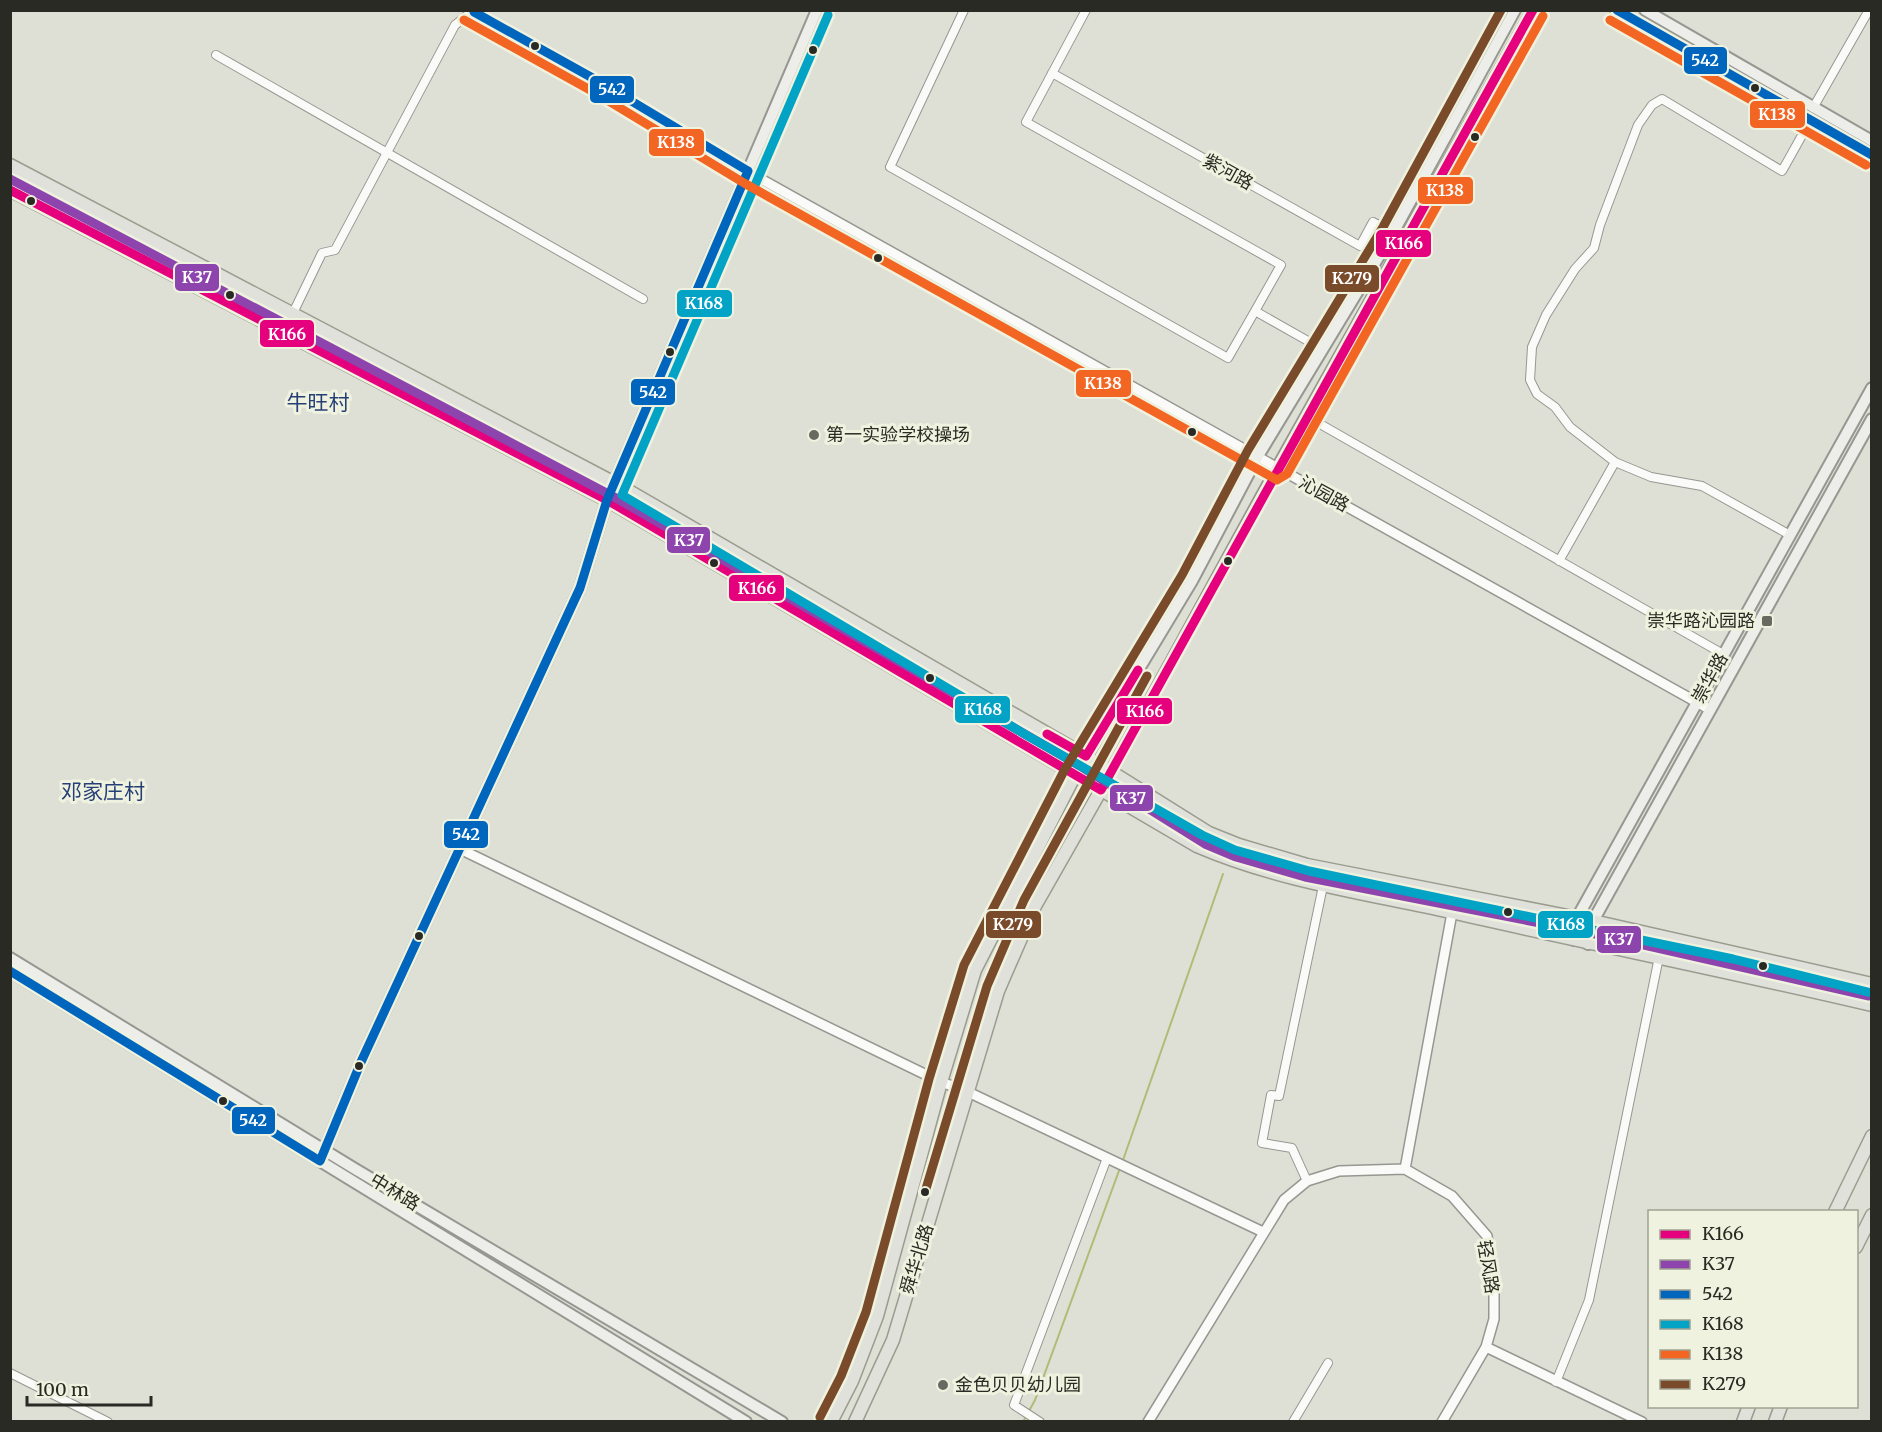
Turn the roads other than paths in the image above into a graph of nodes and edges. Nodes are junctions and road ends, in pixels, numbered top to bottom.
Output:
1 (816, 10) edge
2 (964, 10) edge
3 (1086, 10) edge
4 (1515, 10) edge
5 (1533, 10) edge
6 (1616, 10) edge
7 (1646, 10) edge
8 (1869, 10) edge
9 (473, 11) edge
10 (216, 55) dead end
11 (1052, 73) junction
12 (1813, 108) junction
13 (1810, 121) junction
14 (1872, 141) edge
15 (387, 153) junction
16 (1872, 155) edge
17 (10, 165) edge
18 (748, 171) junction
19 (10, 190) edge
20 (1393, 234) junction
21 (643, 300) dead end
22 (1255, 310) junction
23 (292, 313) junction
24 (1322, 349) junction
25 (1872, 388) edge
26 (1306, 417) junction
27 (1872, 419) edge
28 (1258, 456) junction
29 (1616, 462) junction
30 (1277, 468) junction
31 (614, 483) junction
32 (607, 500) junction
33 (1790, 535) junction
34 (1559, 561) junction
35 (1723, 654) junction
36 (1696, 702) junction
37 (1709, 710) junction
38 (1086, 756) junction
39 (1110, 772) junction
40 (1075, 775) junction
41 (1101, 790) junction
42 (460, 849) junction
43 (1323, 886) junction
44 (1452, 913) junction
45 (1577, 918) junction
46 (1593, 921) junction
47 (1574, 940) junction
48 (1588, 944) junction
49 (1659, 957) junction
50 (10, 958) edge
51 (10, 971) edge
52 (1872, 984) edge
53 (1872, 1005) edge
54 (940, 1082) junction
55 (966, 1091) junction
56 (1872, 1136) edge
57 (323, 1148) junction
58 (1107, 1158) junction
59 (320, 1161) junction
60 (1405, 1169) junction
61 (1307, 1181) junction
62 (1836, 1210) edge
63 (1872, 1215) edge
64 (1263, 1232) junction
65 (1858, 1245) edge
66 (1486, 1347) junction
67 (1328, 1363) dead end
68 (10, 1373) edge
69 (1556, 1382) junction
70 (1749, 1408) edge
71 (1781, 1408) edge
72 (108, 1422) edge
73 (746, 1422) edge
74 (782, 1422) edge
75 (831, 1422) edge
76 (855, 1422) edge
77 (1040, 1422) edge
78 (1148, 1422) edge
79 (1293, 1422) edge
80 (1442, 1422) edge
81 (1641, 1422) edge
82 (1743, 1422) edge
83 (1774, 1422) edge

1 - 18 main road
2 - 22 street
3 - 11 street
4 - 20 main road, 舜华北路
5 - 26 main road, 舜华北路
6 - 13 main road
7 - 12 main road
8 - 12 street
9 - 15 street
9 - 18 street, 沁园路
10 - 15 street
11 - 20 street, 紫河路
11 - 22 street
12 - 14 main road
13 - 16 main road
13 - 29 street
15 - 21 street
15 - 23 street
17 - 23 main road
18 - 28 street, 沁园路
18 - 31 main road
19 - 32 main road
20 - 24 main road, 舜华北路
22 - 24 street
23 - 31 main road
24 - 28 main road, 舜华北路
25 - 33 main road, 崇华路
26 - 30 main road, 舜华北路
26 - 34 street
27 - 37 main road, 崇华路
28 - 30 street, 沁园路
28 - 38 main road, 舜华北路
29 - 33 street
29 - 34 street
30 - 36 street, 沁园路
30 - 39 main road, 舜华北路
31 - 32 main road
31 - 38 main road
32 - 40 main road
32 - 42 main road
33 - 35 main road, 崇华路
34 - 35 street
35 - 36 main road, 崇华路
36 - 37 street, 沁园路
36 - 45 main road, 崇华路
37 - 46 main road, 崇华路
38 - 39 main road
38 - 40 main road, 舜华北路
39 - 41 main road, 舜华北路
39 - 45 main road
40 - 41 main road
40 - 54 main road, 舜华北路
41 - 43 main road
41 - 55 main road, 舜华北路
42 - 54 street
42 - 57 main road
43 - 44 main road
43 - 61 street
44 - 47 main road
44 - 60 street
45 - 46 main road
45 - 47 main road, 崇华路
46 - 48 main road, 崇华路
46 - 52 main road
47 - 48 main road
48 - 49 main road
49 - 53 main road
49 - 69 street
50 - 57 main road, 中林路
51 - 59 main road, 中林路
54 - 55 street
54 - 75 main road, 舜华北路
55 - 58 street
55 - 76 main road, 舜华北路
56 - 62 main road
57 - 59 main road
57 - 74 main road, 中林路
58 - 64 street
58 - 77 street
59 - 73 main road, 中林路
60 - 61 street
60 - 66 street, 轻风路
61 - 64 street
63 - 65 main road
64 - 78 street
66 - 69 street
66 - 80 street, 轻风路
67 - 79 street
68 - 72 street
69 - 81 street
70 - 82 main road
71 - 83 main road

